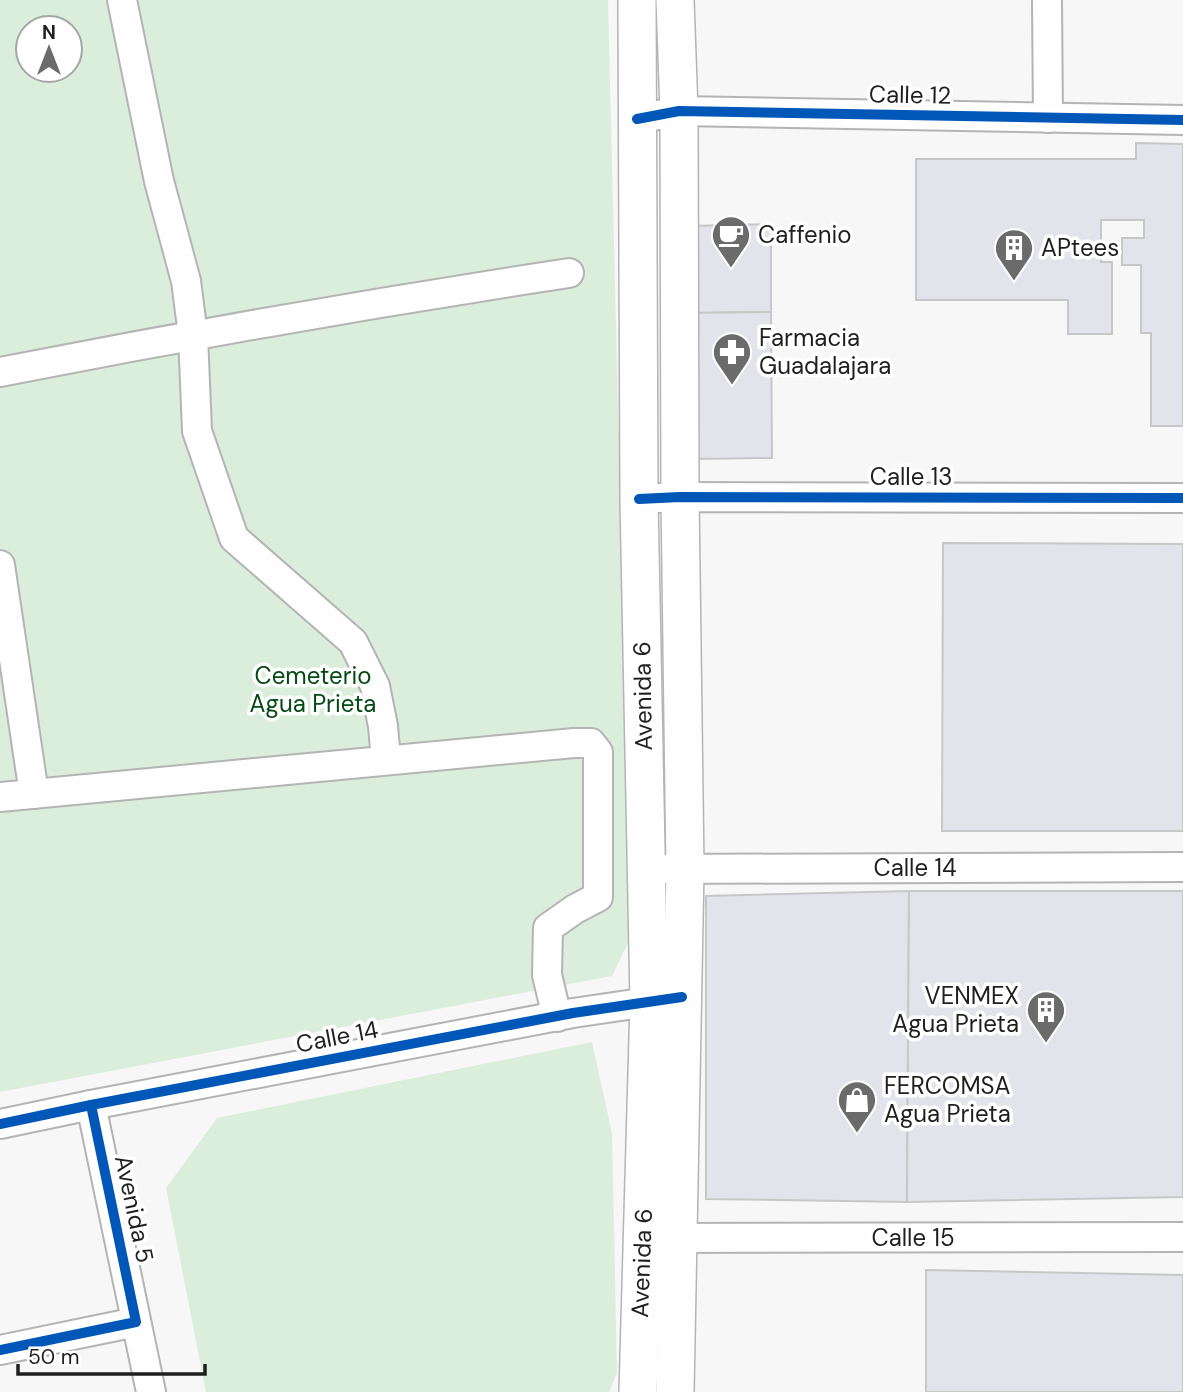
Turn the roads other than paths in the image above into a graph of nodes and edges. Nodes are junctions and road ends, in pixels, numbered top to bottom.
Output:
1 (122, 0) edge
2 (637, 0) edge
3 (675, 0) edge
4 (1047, 0) edge
5 (679, 111) junction
6 (1048, 118) junction
7 (638, 119) junction
8 (1183, 120) edge
9 (569, 273) dead end
10 (193, 335) junction
11 (0, 372) edge
12 (680, 497) junction
13 (1183, 498) edge
14 (639, 499) junction
15 (0, 565) edge
16 (386, 760) junction
17 (34, 793) junction
18 (0, 797) edge
19 (1183, 867) edge
20 (685, 869) junction
21 (647, 870) junction
22 (666, 1000) junction
23 (556, 1017) junction
24 (91, 1105) junction
25 (0, 1124) edge
26 (1183, 1237) edge
27 (660, 1238) junction
28 (136, 1322) junction
29 (0, 1349) edge
30 (151, 1392) edge
31 (638, 1392) edge
32 (675, 1392) edge

1 - 10 street
2 - 7 main road, Avenida 6
3 - 5 main road, Avenida 6
4 - 6 street
5 - 6 street, Calle 12
5 - 7 street, Calle 12
5 - 12 main road, Avenida 6
6 - 8 street, Calle 12
7 - 14 main road, Avenida 6
9 - 10 street
10 - 11 street
10 - 16 street
12 - 13 street, Calle 13
12 - 14 street, Calle 13
12 - 20 main road, Avenida 6
14 - 21 main road, Avenida 6
15 - 17 street
16 - 17 street
16 - 23 street
17 - 18 street
19 - 20 street, Calle 14
20 - 21 street, Calle 14
20 - 22 main road, Avenida 6
21 - 22 main road, Avenida 6
22 - 23 street, Calle 14
22 - 27 main road, Avenida 6
23 - 24 street, Calle 14
24 - 25 street, Calle 14
24 - 28 street, Avenida 5
26 - 27 street, Calle 15
27 - 31 main road, Avenida 6
27 - 32 main road, Avenida 6
28 - 29 street
28 - 30 street, Avenida 5

